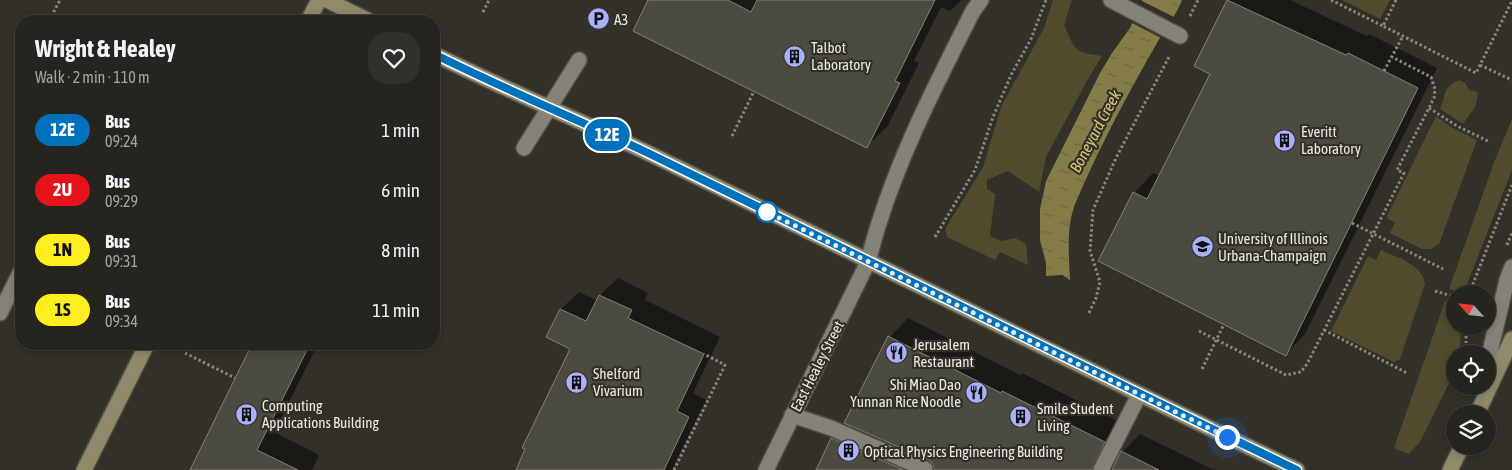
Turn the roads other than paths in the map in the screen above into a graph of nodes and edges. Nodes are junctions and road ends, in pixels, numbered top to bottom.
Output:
1 (319, 0) edge
2 (327, 0) edge
3 (981, 0) edge
4 (1116, 2) edge
5 (311, 15) edge
6 (357, 15) edge
7 (1177, 35) road end
8 (440, 57) edge
9 (579, 60) dead end
10 (549, 108) junction
11 (524, 148) dead end
12 (868, 262) junction
13 (1512, 267) edge
14 (15, 283) edge
15 (0, 313) edge
16 (1512, 339) edge
17 (1492, 345) edge
18 (144, 350) edge
19 (1139, 395) junction
20 (1480, 405) edge
21 (792, 415) junction
22 (1458, 455) edge
23 (925, 469) dead end
24 (84, 470) edge
25 (766, 470) edge
26 (1101, 470) edge
27 (1298, 470) edge
28 (1450, 470) edge

1 - 5 street
2 - 6 street
3 - 12 street, East Healey Street
4 - 7 street
8 - 10 street
9 - 10 street
10 - 11 street
10 - 12 street
12 - 19 street
12 - 21 street, East Healey Street
13 - 17 street
14 - 15 street
16 - 20 street
18 - 24 street
19 - 26 street
19 - 27 street
21 - 23 street
21 - 25 street, East Healey Street
22 - 28 street

